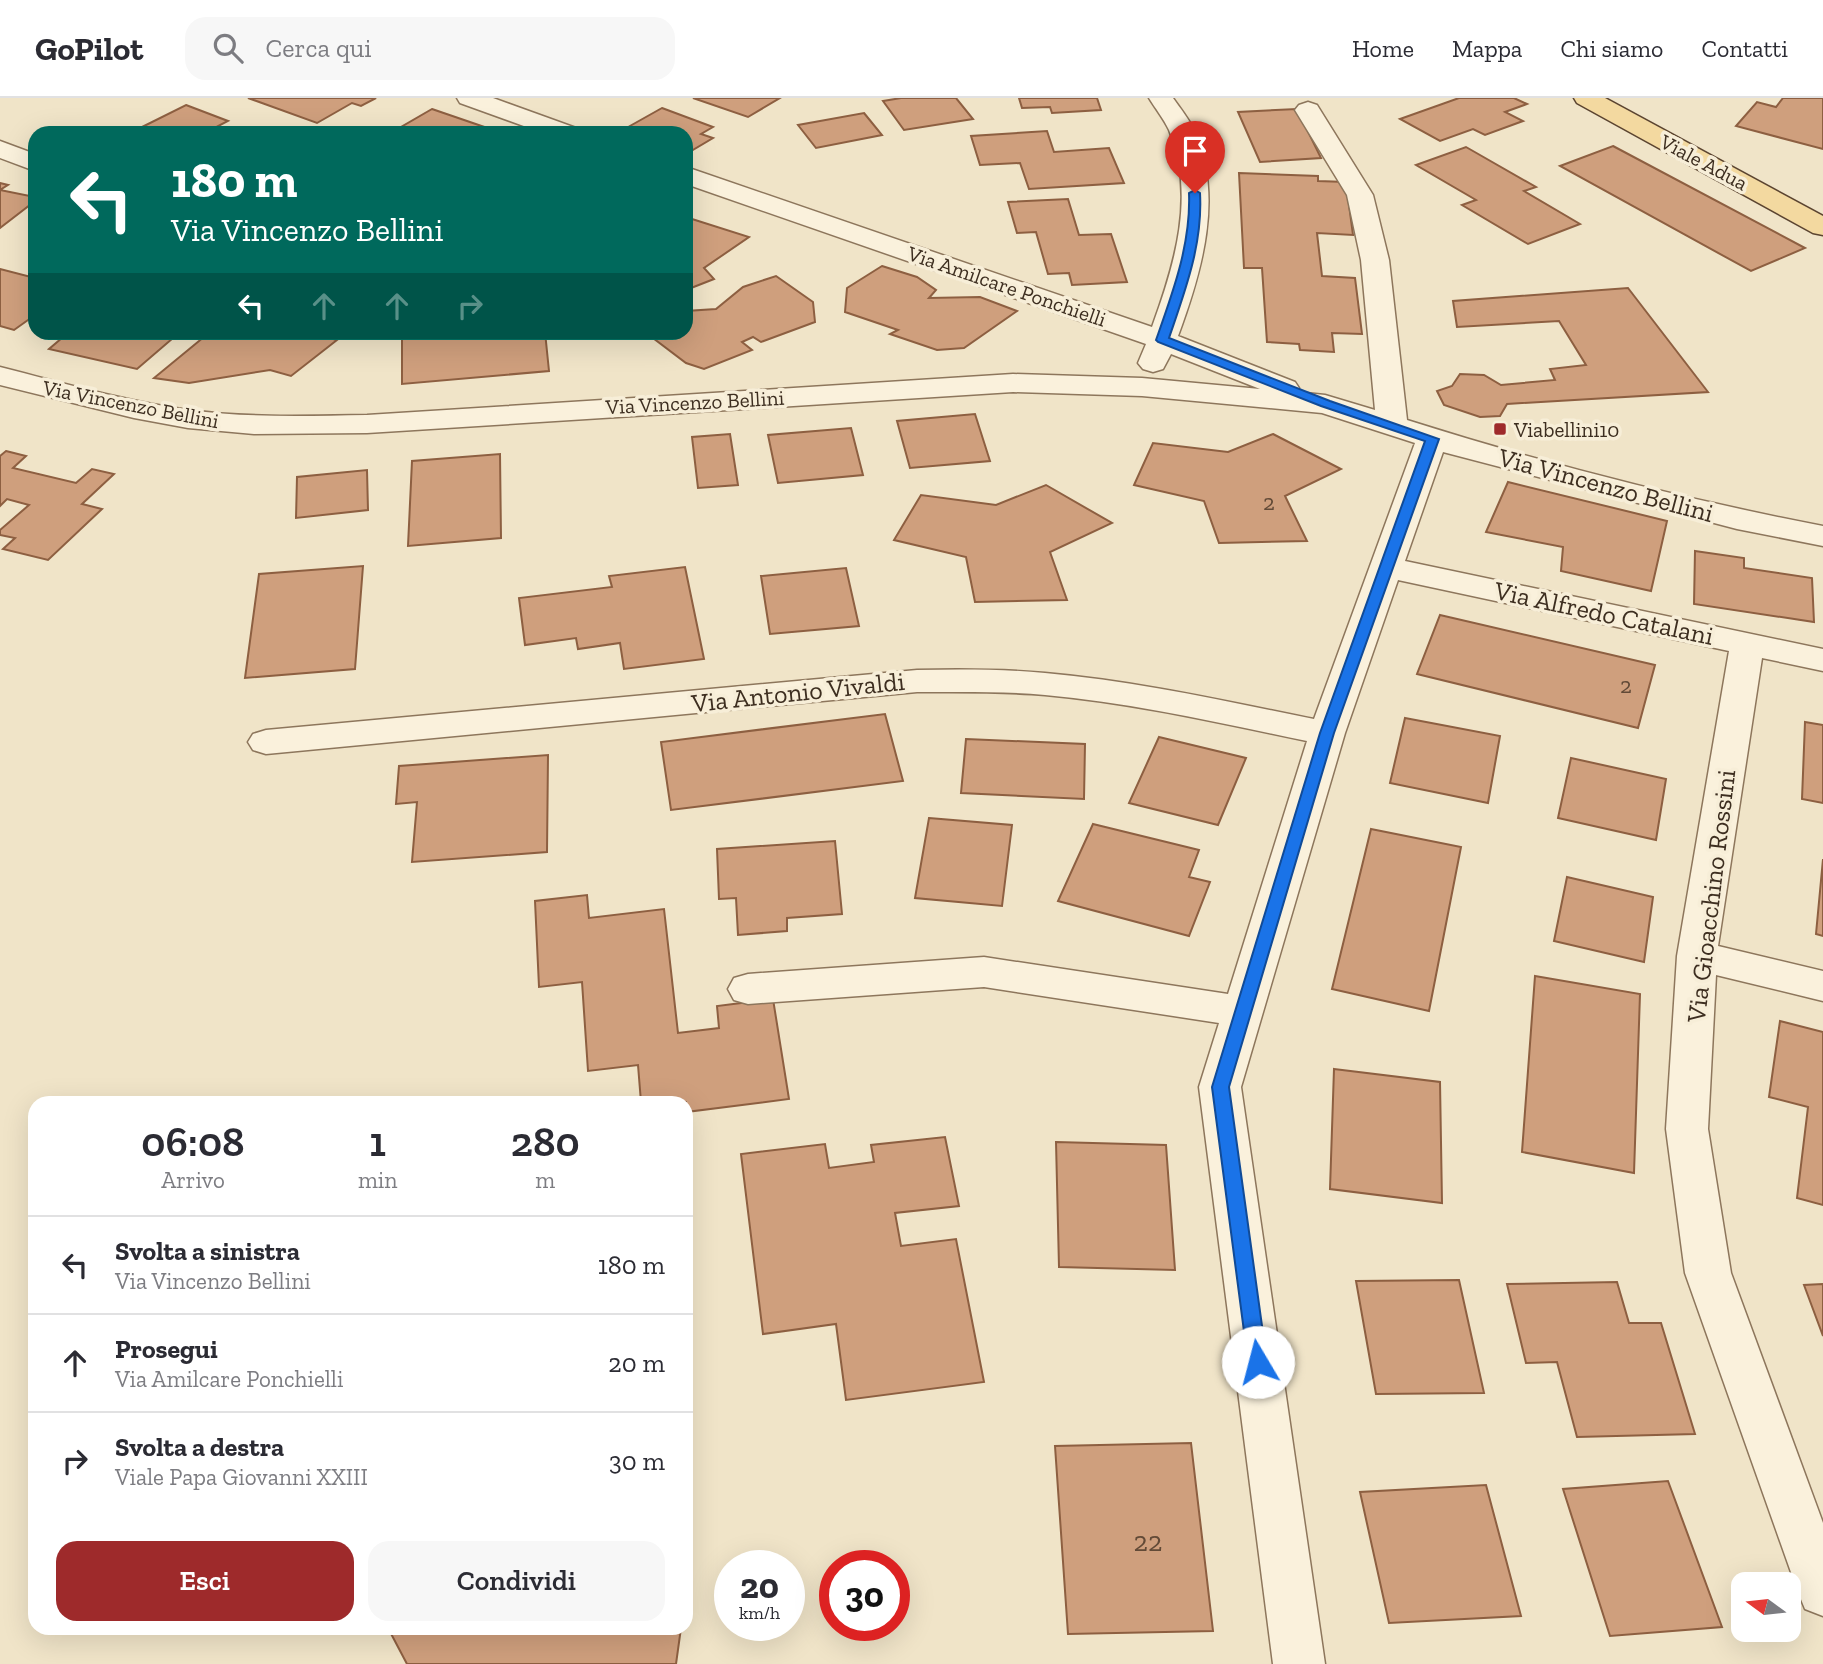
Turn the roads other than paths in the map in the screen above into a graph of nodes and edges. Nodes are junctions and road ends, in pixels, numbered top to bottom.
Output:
1 (469, 98) edge
2 (1161, 98) edge
3 (1586, 98) edge
4 (1308, 110) dead end
5 (547, 126) edge
6 (0, 149) edge
7 (28, 160) edge
8 (693, 177) edge
9 (1823, 227) edge
10 (1162, 340) junction
11 (0, 376) edge
12 (1142, 387) junction
13 (1325, 404) junction
14 (1391, 426) junction
15 (1432, 439) junction
16 (1823, 536) edge
17 (1385, 567) junction
18 (1746, 643) junction
19 (1823, 660) edge
20 (1327, 733) junction
21 (266, 742) dead end
22 (1697, 956) junction
23 (1823, 986) edge
24 (748, 989) dead end
25 (1243, 1012) junction
26 (1823, 1592) edge
27 (1298, 1664) edge

1 - 5 street
2 - 10 street
3 - 9 main road, Viale Adua
4 - 14 street
6 - 7 street
8 - 10 street, Via Amilcare Ponchielli
10 - 12 street
10 - 13 street, Via Amilcare Ponchielli
11 - 12 street, Via Vincenzo Bellini
12 - 13 street, Via Vincenzo Bellini
13 - 14 street, Via Vincenzo Bellini
14 - 15 street, Via Vincenzo Bellini
15 - 16 street, Via Vincenzo Bellini
15 - 17 street
17 - 18 street, Via Alfredo Catalani
17 - 20 street
18 - 19 street, Via Alfredo Catalani
18 - 22 street, Via Gioacchino Rossini
20 - 21 street, Via Antonio Vivaldi
20 - 25 street
22 - 23 street
22 - 26 street, Via Gioacchino Rossini
24 - 25 street
25 - 27 street

